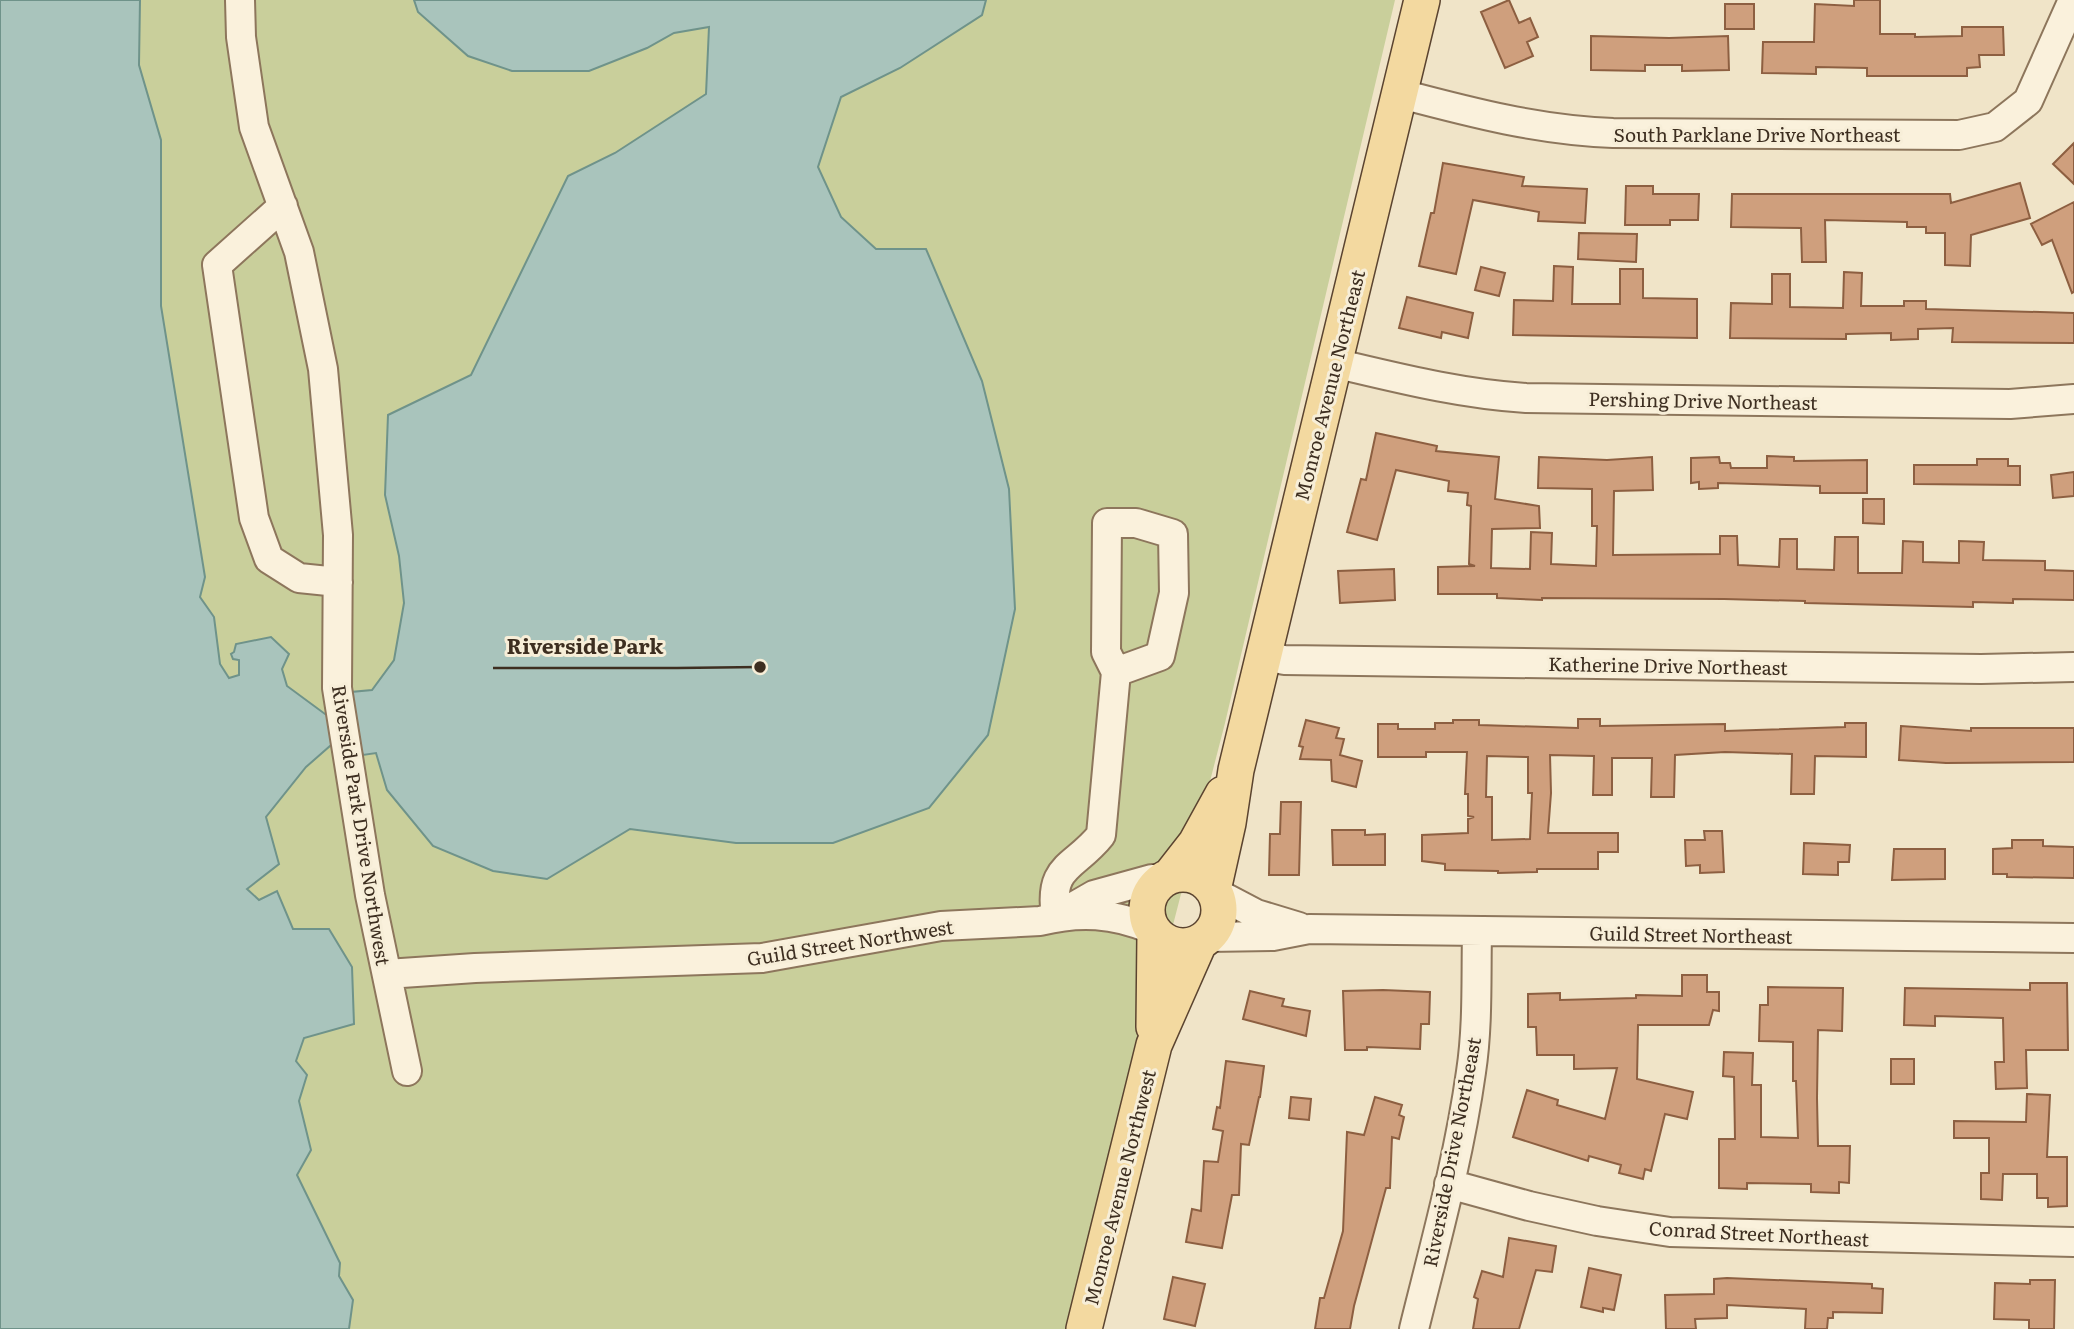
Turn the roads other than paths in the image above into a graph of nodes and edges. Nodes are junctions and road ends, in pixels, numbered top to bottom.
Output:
1 (240, 0) edge
2 (1422, 0) edge
3 (2073, 0) edge
4 (1401, 94) junction
5 (283, 206) junction
6 (1334, 363) junction
7 (2074, 398) edge
8 (338, 582) junction
9 (1263, 655) junction
10 (2074, 667) edge
11 (1116, 672) junction
12 (1236, 770) junction
13 (1166, 877) junction
14 (1214, 892) junction
15 (1056, 917) junction
16 (1309, 929) junction
17 (1153, 931) junction
18 (1477, 932) junction
19 (2074, 938) edge
20 (1203, 940) junction
21 (387, 974) junction
22 (1154, 1045) junction
23 (407, 1071) dead end
24 (1449, 1184) junction
25 (2074, 1242) edge
26 (1084, 1329) edge
27 (1414, 1329) edge

1 - 5 street, Riverside Park Drive Northwest
2 - 4 main road, Monroe Avenue Northeast
3 - 4 street, South Parklane Drive Northeast
4 - 6 main road, Monroe Avenue Northeast
5 - 8 street, Riverside Park Drive Northwest
5 - 8 street
6 - 7 street, Pershing Drive Northeast
6 - 9 main road, Monroe Avenue Northeast
8 - 21 street, Riverside Park Drive Northwest
9 - 10 street, Katherine Drive Northeast
9 - 12 main road, Monroe Avenue Northeast
11 - 11 street
11 - 15 street
12 - 13 main road, Monroe Avenue Northeast
12 - 14 main road, Monroe Avenue Northeast
13 - 14 main road
13 - 15 street, Guild Street Northwest
13 - 17 main road
14 - 16 street, Guild Street Northeast
14 - 20 main road
15 - 17 street, Guild Street Northwest
15 - 21 street, Guild Street Northwest
16 - 18 street, Guild Street Northeast
16 - 20 street, Guild Street Northeast
17 - 20 main road
17 - 22 main road, Monroe Avenue Northwest
18 - 19 street, Guild Street Northeast
18 - 24 street, Riverside Drive Northeast
20 - 22 main road, Monroe Avenue Northwest
21 - 23 street, Riverside Park Drive Northwest
22 - 26 main road, Monroe Avenue Northwest
24 - 25 street, Conrad Street Northeast
24 - 27 street, Riverside Drive Northeast

